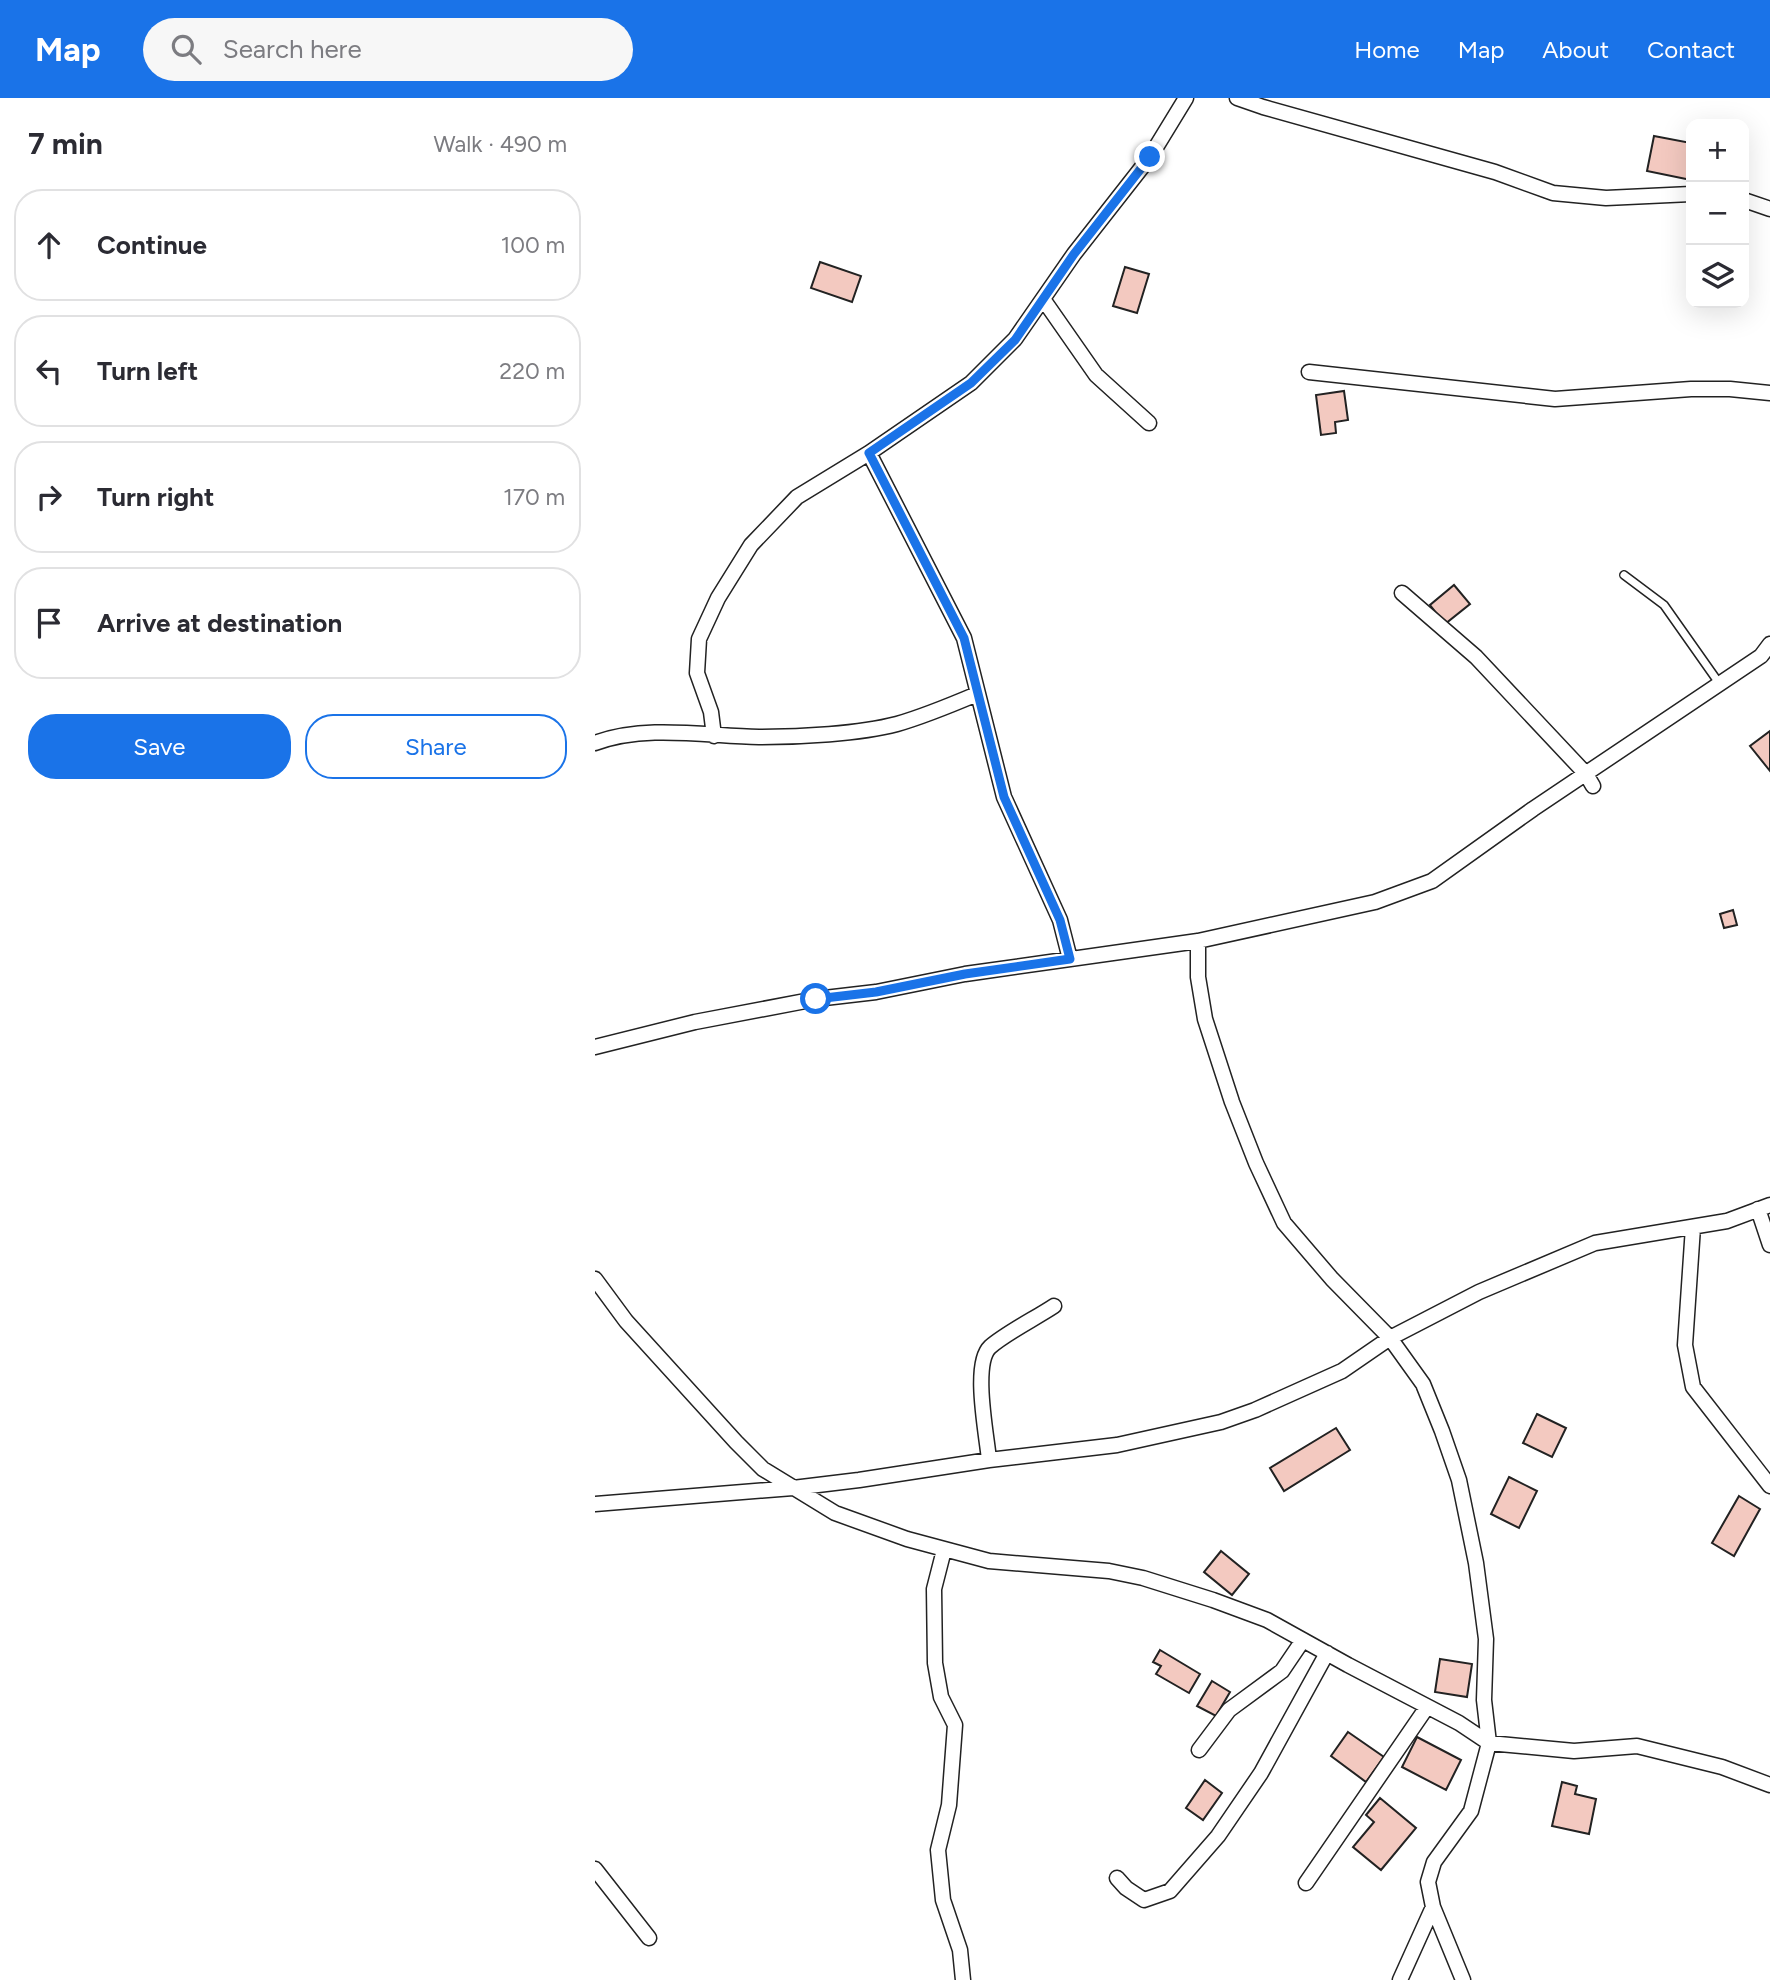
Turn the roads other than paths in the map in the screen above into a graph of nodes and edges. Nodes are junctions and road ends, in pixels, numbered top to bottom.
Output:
1 (1186, 98) edge
2 (1237, 98) edge
3 (1686, 194) edge
4 (1749, 202) edge
5 (1770, 209) edge
6 (1043, 299) junction
7 (1309, 372) dead end
8 (1770, 393) edge
9 (1149, 423) dead end
10 (869, 453) junction
11 (1623, 575) dead end
12 (1402, 593) dead end
13 (1770, 644) edge
14 (1720, 683) junction
15 (977, 694) junction
16 (714, 736) junction
17 (595, 743) edge
18 (1589, 780) junction
19 (1198, 941) junction
20 (1070, 959) junction
21 (595, 1047) edge
22 (1764, 1207) edge
23 (1693, 1227) junction
24 (1770, 1245) edge
25 (595, 1279) edge
26 (1055, 1306) dead end
27 (1390, 1338) junction
28 (989, 1460) junction
29 (1770, 1486) edge
30 (793, 1488) junction
31 (595, 1504) edge
32 (944, 1550) junction
33 (1303, 1640) junction
34 (1327, 1653) junction
35 (1427, 1707) junction
36 (1489, 1743) junction
37 (1199, 1750) dead end
38 (1770, 1785) edge
39 (595, 1869) edge
40 (1117, 1878) dead end
41 (1305, 1883) dead end
42 (1433, 1907) junction
43 (649, 1938) dead end
44 (963, 1980) edge
45 (1399, 1980) edge
46 (1464, 1980) edge

1 - 6 street
2 - 3 street
4 - 5 street
6 - 9 street
6 - 10 street
7 - 8 street
10 - 15 street
10 - 16 street
11 - 14 lane
12 - 18 street
13 - 14 street
14 - 18 street
15 - 16 street
15 - 20 street
16 - 17 street
18 - 19 street
19 - 20 street
19 - 27 street
20 - 21 street
22 - 23 street
22 - 24 street
23 - 27 street
23 - 29 street
25 - 30 street
26 - 28 street
27 - 28 street
27 - 36 street
28 - 30 street
30 - 31 street
30 - 32 street
32 - 33 street
32 - 44 street
33 - 34 street
33 - 37 street
34 - 35 street
34 - 40 street
35 - 36 street
35 - 41 street
36 - 38 street
36 - 42 street
39 - 43 street
42 - 45 street
42 - 46 street

